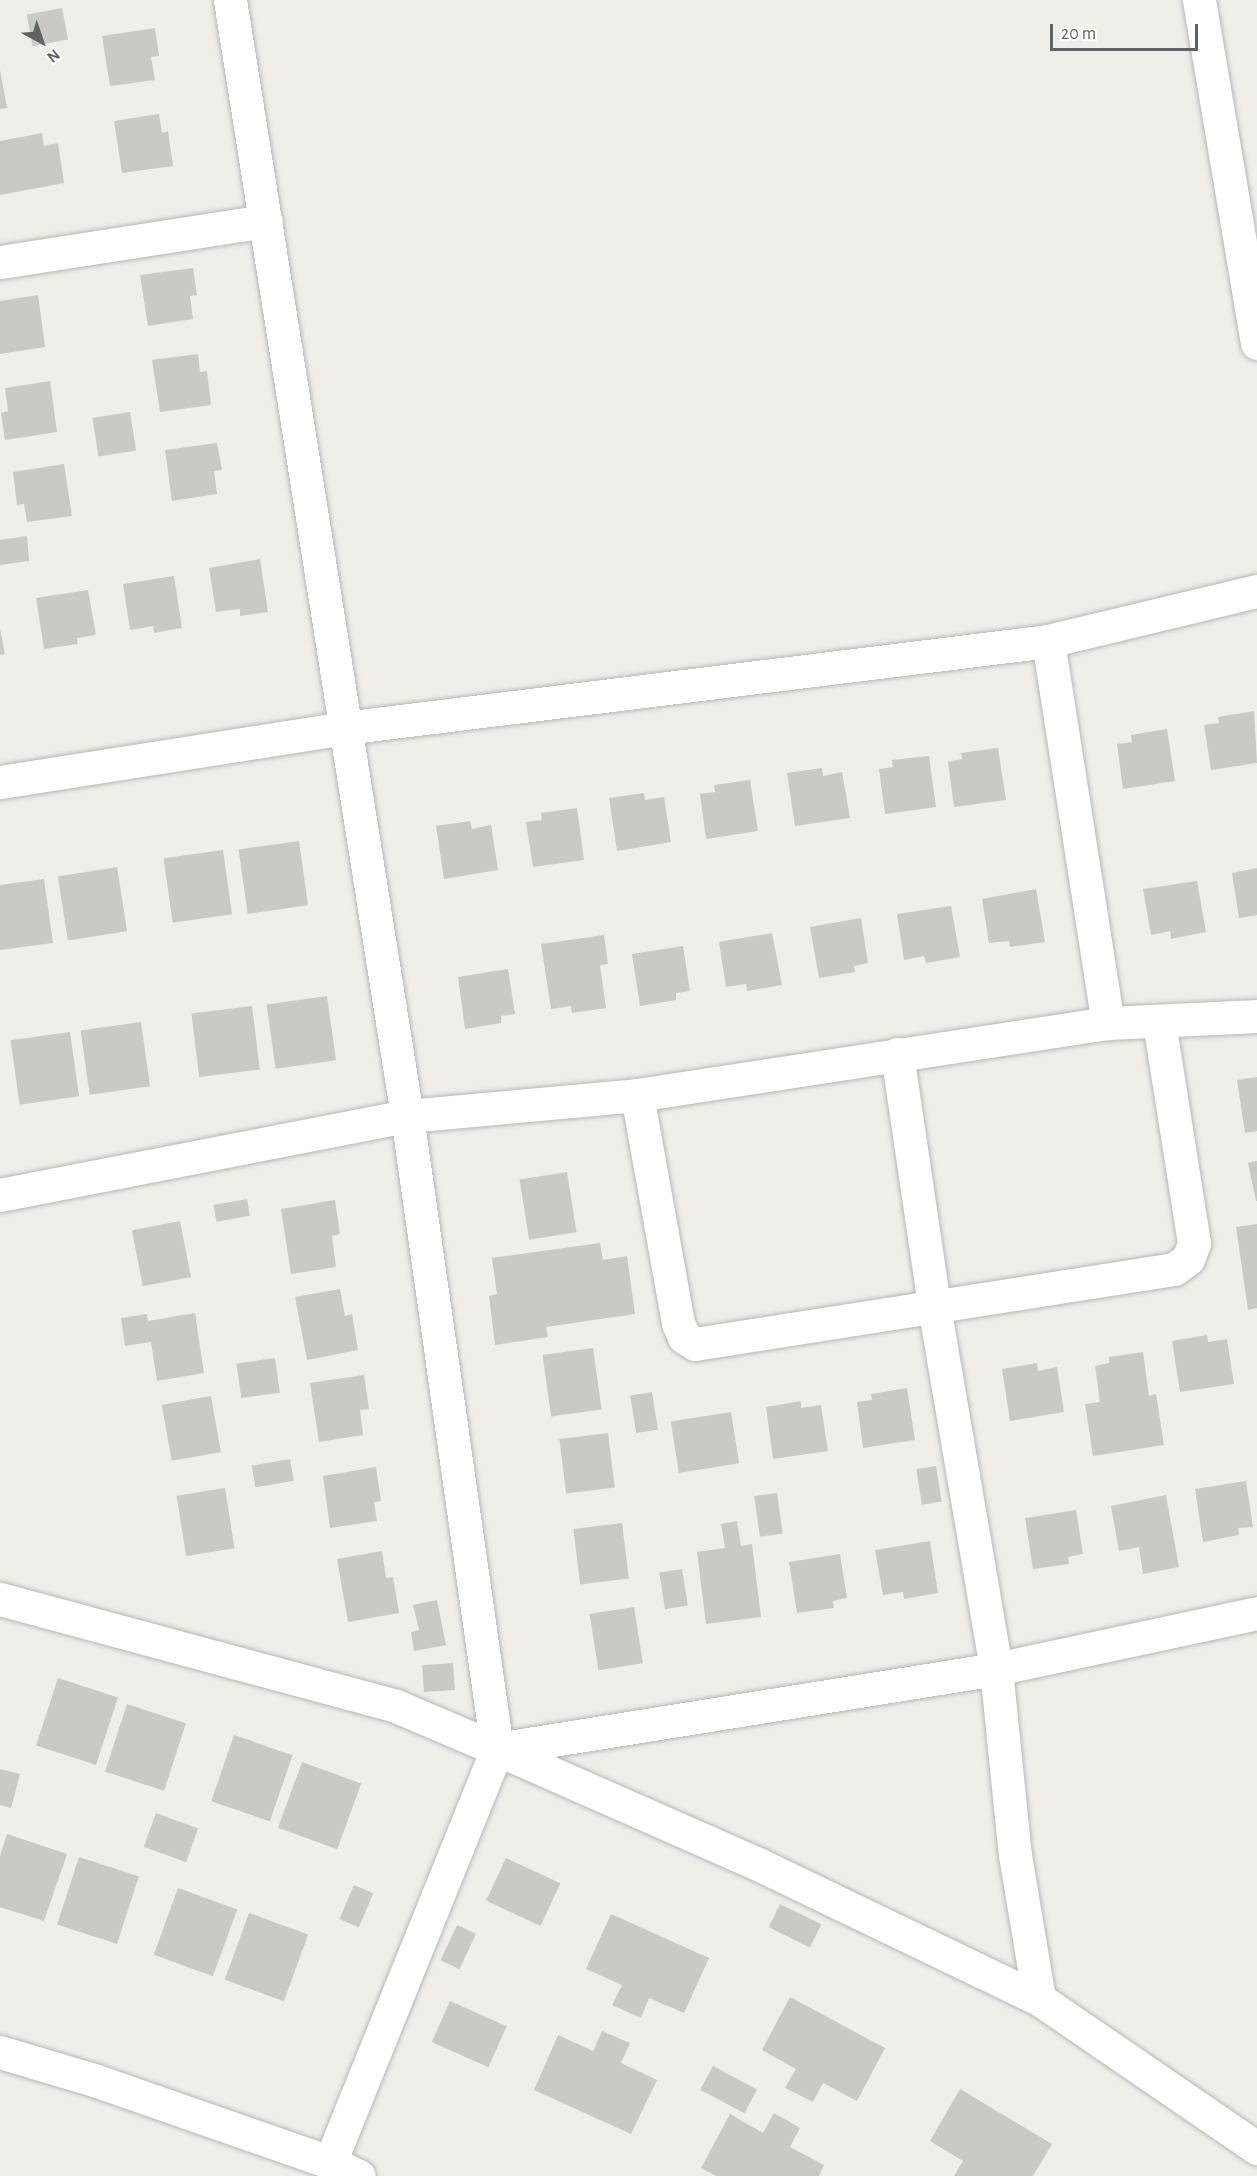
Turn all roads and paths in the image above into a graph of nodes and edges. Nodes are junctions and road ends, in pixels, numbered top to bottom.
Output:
1 (231, 0) edge
2 (1199, 0) edge
3 (266, 221) junction
4 (0, 262) edge
5 (1257, 343) edge
6 (1257, 591) edge
7 (1048, 641) junction
8 (344, 728) junction
9 (0, 782) edge
10 (1257, 1016) edge
11 (1108, 1023) junction
12 (1159, 1023) junction
13 (897, 1054) junction
14 (637, 1095) junction
15 (407, 1116) junction
16 (0, 1195) edge
17 (934, 1306) junction
18 (0, 1599) edge
19 (1257, 1612) edge
20 (996, 1669) junction
21 (497, 1749) junction
22 (1039, 1999) junction
23 (0, 2052) edge
24 (1257, 2148) edge
25 (330, 2162) junction
26 (359, 2176) edge

1 - 3 street
2 - 5 street
3 - 4 street
3 - 8 street
6 - 7 street
7 - 8 street
7 - 11 street
8 - 9 street
8 - 15 street
10 - 12 street
11 - 12 street
11 - 13 street
12 - 17 street
13 - 14 street
13 - 17 street
14 - 15 street
14 - 17 street
15 - 16 street
15 - 21 street
17 - 20 street
18 - 21 street
19 - 20 street
20 - 21 street
20 - 22 street
21 - 22 street
21 - 25 street
22 - 24 street
23 - 25 street
25 - 26 street

